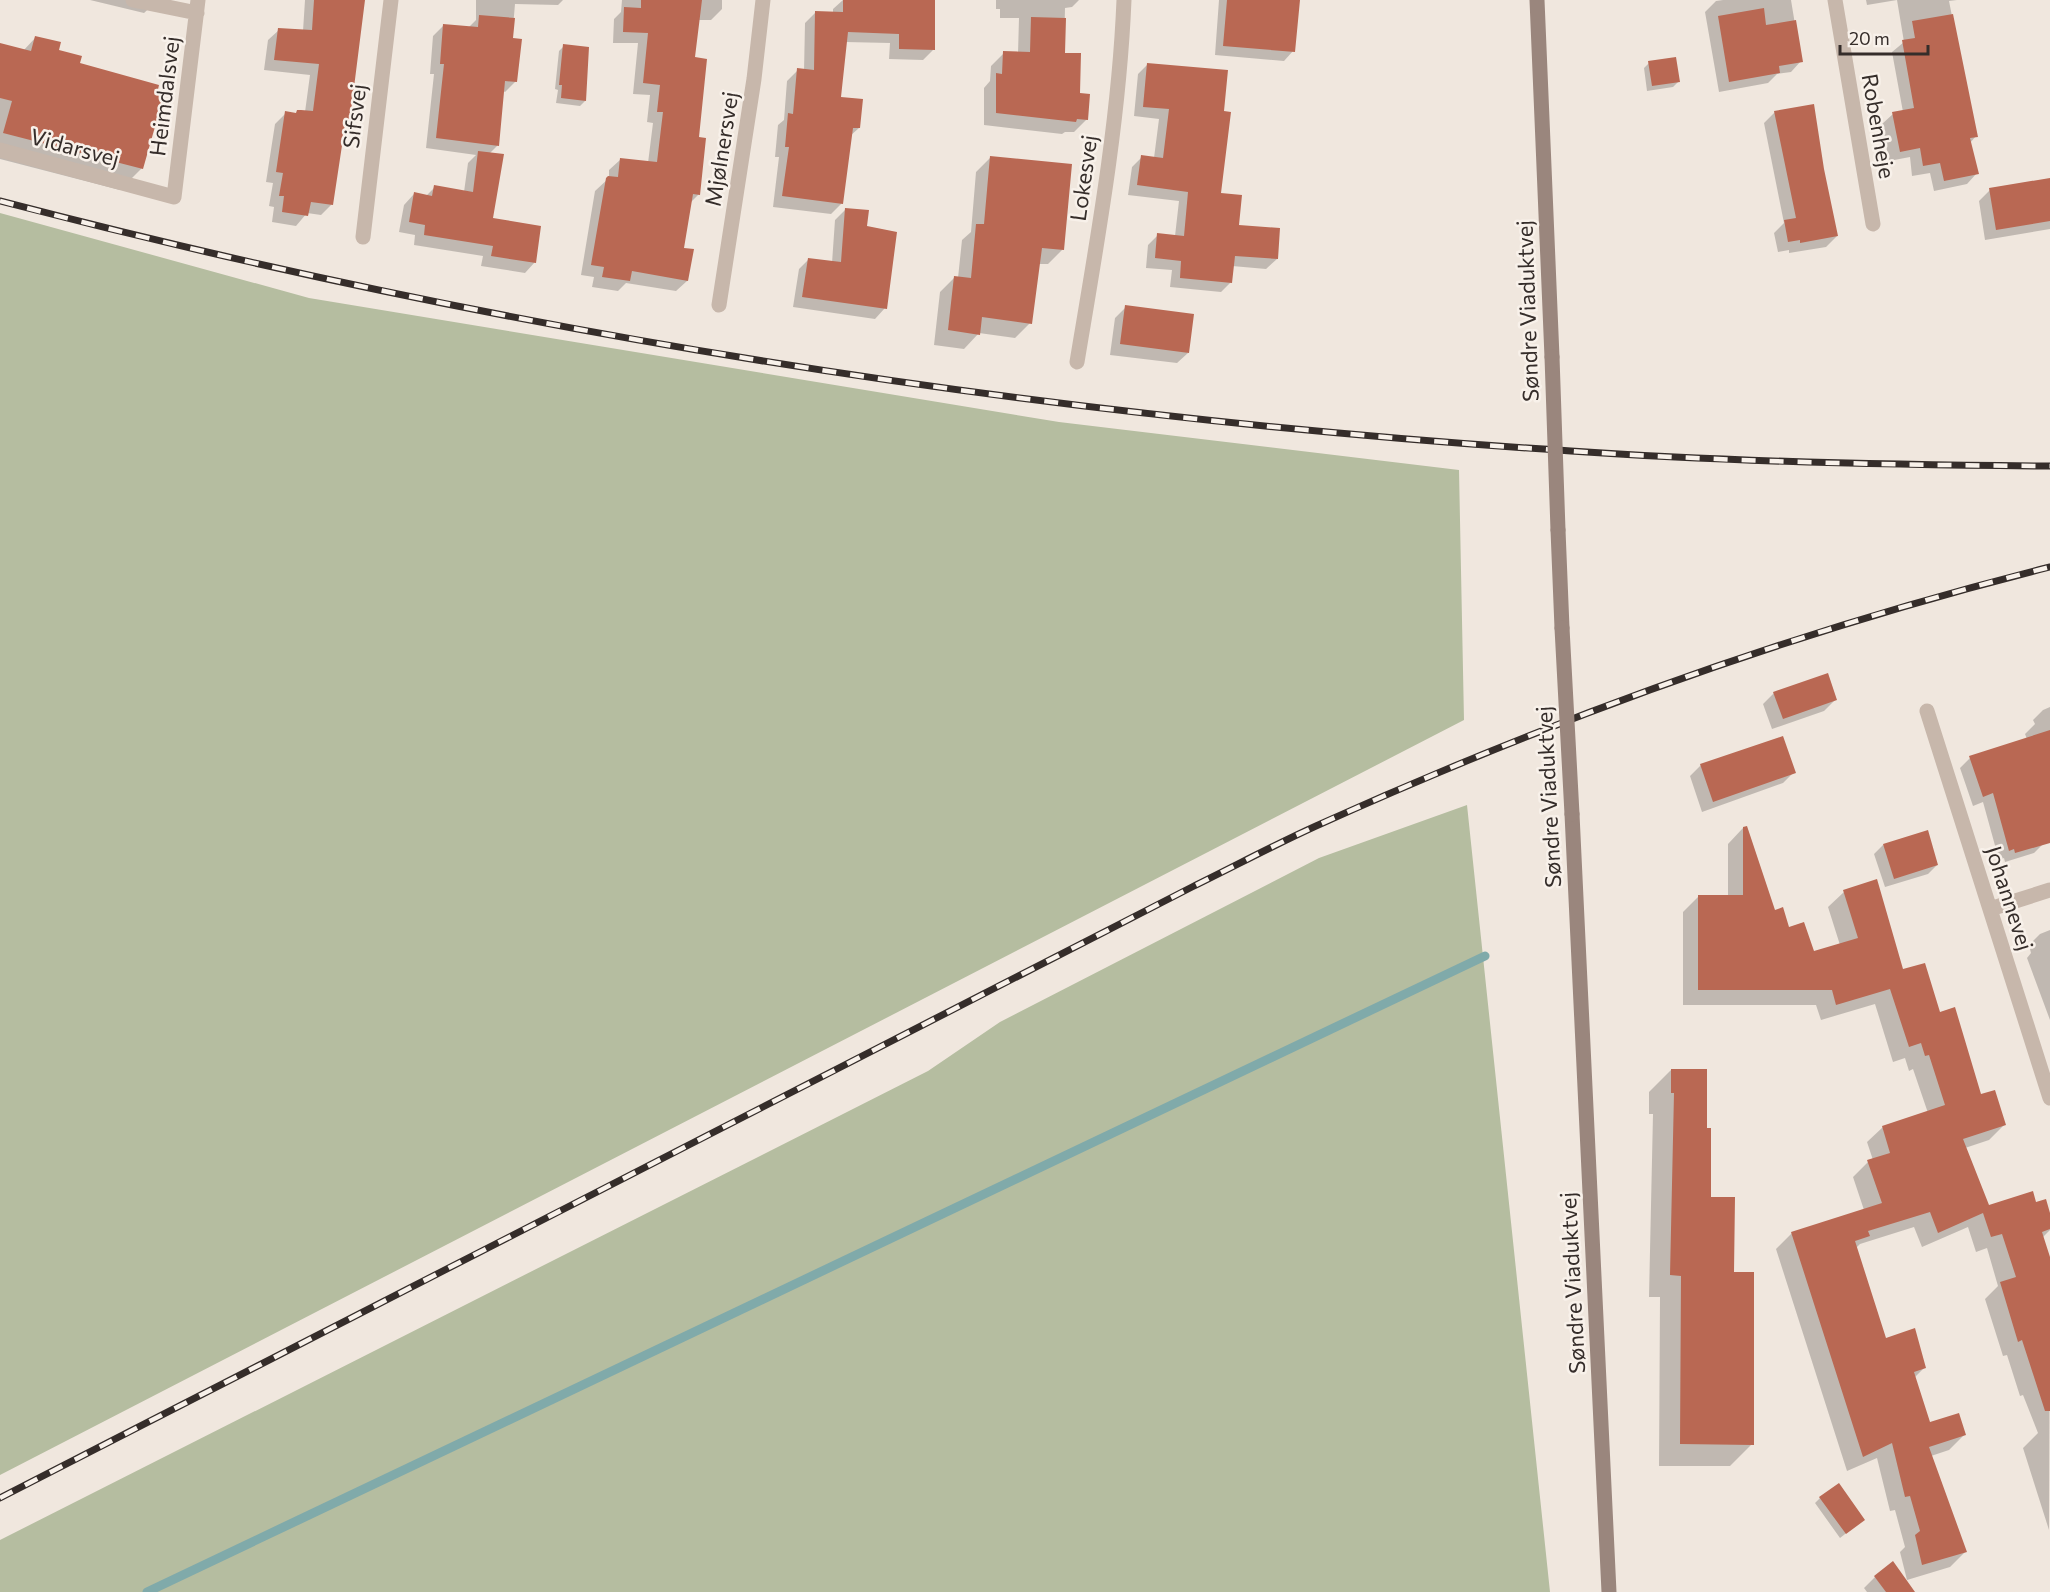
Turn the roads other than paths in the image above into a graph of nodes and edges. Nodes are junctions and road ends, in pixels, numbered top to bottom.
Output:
1 (133, 0) edge
2 (391, 0) edge
3 (763, 0) edge
4 (1124, 0) edge
5 (1537, 0) edge
6 (1835, 0) edge
7 (197, 6) edge
8 (0, 150) edge
9 (174, 197) joint
10 (1873, 224) dead end
11 (363, 237) dead end
12 (719, 305) dead end
13 (1077, 362) dead end
14 (1927, 711) dead end
15 (2050, 890) edge
16 (1990, 909) junction
17 (2050, 1098) edge
18 (1609, 1592) edge

1 - 7 street
2 - 11 street, Sifsvej
3 - 12 street, Mjølnersvej
4 - 13 street, Lokesvej
5 - 18 main road, Søndre Viaduktvej, bridge
6 - 10 street, Robenheje
7 - 9 street, Heimdalsvej
8 - 9 street, Vidarsvej
14 - 16 street, Johannevej
15 - 16 street
16 - 17 street, Johannevej

